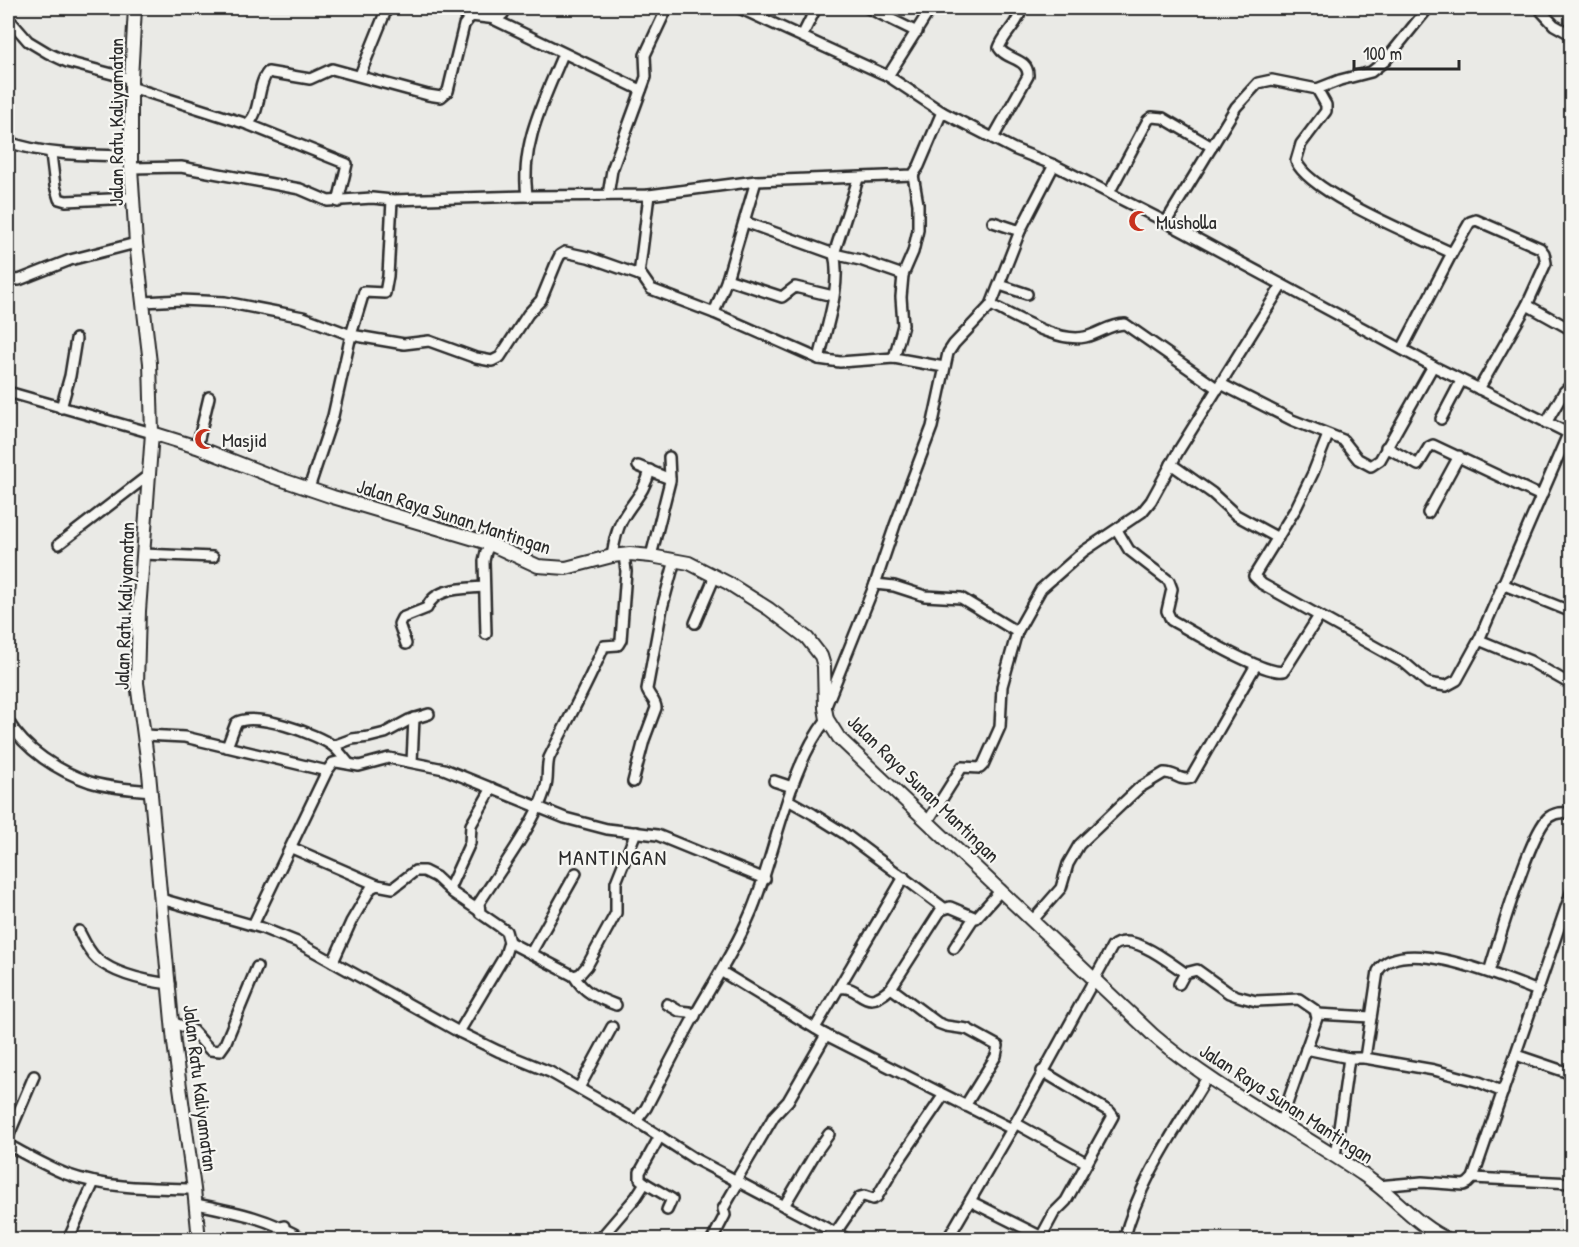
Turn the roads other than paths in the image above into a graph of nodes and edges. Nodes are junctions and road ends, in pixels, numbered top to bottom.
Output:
1 (135, 8) edge
2 (387, 8) edge
3 (506, 8) edge
4 (667, 8) edge
5 (739, 8) edge
6 (816, 8) edge
7 (867, 8) edge
8 (931, 8) edge
9 (1021, 8) edge
10 (1428, 8) edge
11 (1543, 8) edge
12 (888, 12) edge
13 (8, 18) edge
14 (493, 20) junction
15 (917, 32) junction
16 (1572, 35) edge
17 (802, 36) junction
18 (563, 54) junction
19 (360, 75) junction
20 (888, 76) junction
21 (131, 83) junction
22 (1317, 89) junction
23 (641, 90) junction
24 (942, 112) junction
25 (247, 124) junction
26 (993, 138) junction
27 (8, 142) edge
28 (1212, 147) junction
29 (51, 154) junction
30 (131, 162) junction
31 (1054, 165) junction
32 (913, 175) junction
33 (858, 178) junction
34 (756, 181) junction
35 (1109, 193) junction
36 (608, 195) junction
37 (649, 195) junction
38 (527, 196) junction
39 (134, 198) junction
40 (393, 200) junction
41 (338, 202) junction
42 (745, 222) junction
43 (993, 222) dead end
44 (1166, 222) junction
45 (1020, 231) junction
46 (136, 243) junction
47 (1452, 253) junction
48 (834, 254) junction
49 (639, 275) junction
50 (903, 275) junction
51 (8, 279) edge
52 (727, 279) junction
53 (1000, 285) junction
54 (1282, 285) junction
55 (1028, 294) dead end
56 (833, 296) junction
57 (144, 302) junction
58 (991, 305) junction
59 (1527, 305) junction
60 (714, 313) junction
61 (1572, 330) edge
62 (351, 336) junction
63 (76, 339) dead end
64 (1402, 349) junction
65 (894, 358) junction
66 (819, 359) junction
67 (1433, 366) junction
68 (944, 367) junction
69 (1461, 381) junction
70 (1572, 384) edge
71 (1219, 386) junction
72 (1479, 389) junction
73 (8, 392) edge
74 (1568, 394) edge
75 (209, 398) dead end
76 (61, 408) junction
77 (1442, 419) dead end
78 (1546, 423) junction
79 (152, 433) junction
80 (1570, 434) edge
81 (1328, 435) junction
82 (197, 447) junction
83 (1386, 447) junction
84 (1459, 456) junction
85 (669, 457) dead end
86 (1171, 464) junction
87 (638, 466) dead end
88 (650, 470) junction
89 (150, 474) junction
90 (670, 478) junction
91 (309, 488) junction
92 (1541, 496) junction
93 (1428, 513) dead end
94 (1117, 530) junction
95 (1278, 538) junction
96 (59, 544) dead end
97 (489, 544) junction
98 (143, 554) junction
99 (618, 556) junction
100 (651, 556) junction
101 (213, 557) dead end
102 (675, 560) junction
103 (715, 576) junction
104 (875, 584) junction
105 (1502, 584) junction
106 (483, 587) junction
107 (1572, 612) edge
108 (1319, 616) junction
109 (695, 623) dead end
110 (1017, 632) junction
111 (486, 634) dead end
112 (1479, 640) junction
113 (406, 644) dead end
114 (1256, 665) junction
115 (1572, 685) edge
116 (429, 714) dead end
117 (826, 714) junction
118 (414, 718) junction
119 (8, 721) edge
120 (144, 735) junction
121 (333, 746) junction
122 (227, 747) junction
123 (412, 762) junction
124 (349, 764) junction
125 (327, 771) junction
126 (774, 781) dead end
127 (633, 782) dead end
128 (792, 787) junction
129 (492, 788) junction
130 (151, 791) junction
131 (788, 800) junction
132 (537, 807) junction
133 (1572, 814) edge
134 (928, 821) junction
135 (636, 832) junction
136 (292, 848) junction
137 (576, 873) dead end
138 (904, 877) junction
139 (765, 879) junction
140 (377, 885) junction
141 (449, 889) junction
142 (1001, 890) junction
143 (1572, 890) edge
144 (161, 899) junction
145 (944, 908) junction
146 (478, 910) junction
147 (973, 919) junction
148 (1033, 920) junction
149 (1562, 922) junction
150 (253, 925) junction
151 (1572, 928) edge
152 (79, 931) dead end
153 (509, 942) junction
154 (954, 948) dead end
155 (531, 953) junction
156 (333, 962) junction
157 (257, 967) dead end
158 (722, 972) junction
159 (1489, 972) junction
160 (1185, 973) junction
161 (574, 976) junction
162 (1095, 979) junction
163 (170, 984) junction
164 (1179, 984) dead end
165 (840, 988) junction
166 (891, 988) junction
167 (1538, 991) junction
168 (667, 1004) dead end
169 (616, 1005) dead end
170 (1317, 1014) junction
171 (695, 1016) junction
172 (1371, 1017) junction
173 (172, 1022) junction
174 (612, 1027) dead end
175 (815, 1028) junction
176 (459, 1032) junction
177 (826, 1035) junction
178 (1306, 1049) junction
179 (1516, 1055) junction
180 (1349, 1058) junction
181 (1365, 1058) junction
182 (1042, 1071) junction
183 (1572, 1074) edge
184 (34, 1076) dead end
185 (1208, 1076) junction
186 (579, 1088) junction
187 (1503, 1092) junction
188 (943, 1096) junction
189 (965, 1106) junction
190 (636, 1121) junction
191 (1280, 1124) junction
192 (1013, 1126) junction
193 (829, 1134) dead end
194 (660, 1136) junction
195 (8, 1137) edge
196 (8, 1145) edge
197 (1335, 1156) junction
198 (1087, 1164) junction
199 (1473, 1178) junction
200 (94, 1182) junction
201 (736, 1182) junction
202 (645, 1183) junction
203 (1572, 1183) edge
204 (1378, 1186) junction
205 (194, 1189) junction
206 (970, 1201) junction
207 (196, 1204) junction
208 (784, 1206) junction
209 (667, 1210) dead end
210 (284, 1227) junction
211 (836, 1232) junction
212 (1040, 1238) edge
213 (68, 1239) edge
214 (199, 1239) edge
215 (278, 1239) edge
216 (305, 1239) edge
217 (599, 1239) edge
218 (712, 1239) edge
219 (849, 1239) edge
220 (947, 1239) edge
221 (1124, 1239) edge
222 (1449, 1239) edge

1 - 21 main road, Jalan Ratu Kaliyamatan
2 - 19 street
3 - 14 street
4 - 23 street
5 - 17 street
6 - 17 street
7 - 12 street
8 - 15 street
9 - 26 street
10 - 22 street
11 - 16 street
12 - 15 street
13 - 21 street
14 - 18 street
14 - 19 street
15 - 20 street
17 - 20 street
18 - 23 street
18 - 38 street
19 - 25 street
20 - 24 street
21 - 25 street
21 - 30 main road, Jalan Ratu Kaliyamatan
22 - 28 street
22 - 47 street
23 - 36 street
24 - 26 street
24 - 32 street
25 - 41 street
26 - 31 street
27 - 29 street
28 - 35 street
28 - 44 street
29 - 30 street
29 - 39 street
30 - 39 main road, Jalan Ratu Kaliyamatan
30 - 41 street
31 - 35 street
31 - 45 street
32 - 33 street
32 - 50 street
33 - 34 street
33 - 48 street
34 - 37 street
34 - 42 street
35 - 44 street
36 - 37 street
36 - 38 street
37 - 49 street
38 - 40 street
39 - 46 main road, Jalan Ratu Kaliyamatan
40 - 41 street
40 - 62 street
42 - 48 street
42 - 52 street
43 - 45 street
44 - 54 street
45 - 53 street
46 - 51 street
46 - 57 main road, Jalan Ratu Kaliyamatan
47 - 59 street
47 - 64 street
48 - 50 street
48 - 56 street
49 - 60 street
49 - 62 street
50 - 65 street
52 - 56 street
52 - 60 street
53 - 55 street
53 - 58 street
54 - 64 street
54 - 71 street
56 - 66 street
57 - 62 street
57 - 79 main road, Jalan Ratu Kaliyamatan
58 - 68 street
58 - 71 street
59 - 61 street
59 - 72 street
60 - 66 street
62 - 91 street
63 - 76 street
64 - 67 street
65 - 66 street
65 - 68 street
67 - 69 street
67 - 83 street
68 - 104 street
69 - 72 street
69 - 77 street
70 - 74 street
71 - 81 street
71 - 86 street
72 - 78 street
73 - 76 street, Jalan Raya Sunan Mantingan
74 - 78 street
75 - 82 street
76 - 79 street, Jalan Raya Sunan Mantingan
78 - 80 street
79 - 82 main road, Jalan Raya Sunan Mantingan
79 - 89 main road, Jalan Ratu Kaliyamatan
80 - 92 street
81 - 83 street
81 - 95 street
82 - 91 main road, Jalan Raya Sunan Mantingan
83 - 84 street
84 - 92 street
84 - 93 street
85 - 90 street
86 - 94 street
86 - 95 street
87 - 88 street
88 - 90 street
88 - 99 street
89 - 96 street
89 - 98 main road, Jalan Ratu Kaliyamatan
90 - 100 street
91 - 97 main road, Jalan Raya Sunan Mantingan
92 - 105 street
94 - 110 street
94 - 114 street
95 - 108 street
97 - 99 main road, Jalan Raya Sunan Mantingan
97 - 106 street
98 - 101 street
98 - 120 main road, Jalan Ratu Kaliyamatan
99 - 100 main road, Jalan Raya Sunan Mantingan
99 - 132 street
100 - 102 main road, Jalan Raya Sunan Mantingan
102 - 103 main road, Jalan Raya Sunan Mantingan
102 - 127 street
103 - 109 street
103 - 117 main road, Jalan Raya Sunan Mantingan
104 - 110 street
104 - 117 street
105 - 107 street
105 - 112 street
106 - 111 street
106 - 113 street
108 - 112 street
108 - 114 street
110 - 134 street
112 - 115 street
114 - 148 street
116 - 118 street
117 - 128 street
117 - 134 main road, Jalan Raya Sunan Mantingan
118 - 121 street
118 - 123 street
119 - 130 street
120 - 122 street
120 - 130 main road, Jalan Ratu Kaliyamatan
121 - 122 street
121 - 124 street
122 - 125 street
123 - 124 street
123 - 129 street
124 - 125 street
125 - 136 street
126 - 128 street
128 - 131 street
129 - 132 street
129 - 141 street
130 - 144 main road, Jalan Ratu Kaliyamatan
131 - 138 street
131 - 139 street
132 - 135 street
132 - 146 street
133 - 159 street
134 - 142 main road, Jalan Raya Sunan Mantingan
135 - 139 street
135 - 161 street
136 - 140 street
136 - 150 street
137 - 155 street
138 - 145 street
138 - 165 street
139 - 158 street
140 - 141 street
140 - 156 street
141 - 146 street
142 - 147 street
142 - 148 main road, Jalan Raya Sunan Mantingan
143 - 149 street
144 - 150 street
144 - 163 main road, Jalan Ratu Kaliyamatan
145 - 147 street
145 - 166 street
146 - 153 street
147 - 154 street
148 - 162 main road, Jalan Raya Sunan Mantingan
149 - 151 street
149 - 167 street
150 - 156 street
152 - 163 street
153 - 155 street
153 - 176 street
155 - 161 street
156 - 176 street
157 - 173 street
158 - 171 street
158 - 175 street
159 - 167 street
159 - 172 street
160 - 162 street
160 - 164 street
160 - 170 street
161 - 169 street
162 - 182 street
162 - 185 main road, Jalan Raya Sunan Mantingan
163 - 173 main road, Jalan Ratu Kaliyamatan
165 - 166 street
165 - 175 street
166 - 189 street
167 - 179 street
168 - 171 street
170 - 172 street
170 - 178 street
171 - 190 street
172 - 181 street
173 - 205 main road, Jalan Ratu Kaliyamatan
174 - 186 street
175 - 177 street
176 - 186 street
177 - 188 street
177 - 201 street
178 - 180 street
178 - 191 street
179 - 183 street
179 - 187 street
180 - 181 street
180 - 197 street
181 - 187 street
182 - 192 street
182 - 198 street
184 - 195 street
185 - 191 main road, Jalan Raya Sunan Mantingan
185 - 221 street
186 - 190 street
187 - 199 street
188 - 189 street
188 - 211 street
189 - 192 street
190 - 194 street
191 - 197 main road, Jalan Raya Sunan Mantingan
192 - 198 street
192 - 206 street
193 - 208 street
194 - 201 street
194 - 202 street
196 - 200 street
197 - 204 main road, Jalan Raya Sunan Mantingan
198 - 212 street
199 - 203 street
199 - 204 street
200 - 205 street
200 - 213 street
201 - 208 street
201 - 218 street
202 - 209 street
202 - 217 street
204 - 222 main road, Jalan Raya Sunan Mantingan
205 - 207 main road, Jalan Ratu Kaliyamatan
206 - 212 street
206 - 220 street
207 - 210 street
207 - 214 main road, Jalan Ratu Kaliyamatan
208 - 211 street
210 - 215 street
210 - 216 street
211 - 219 street

